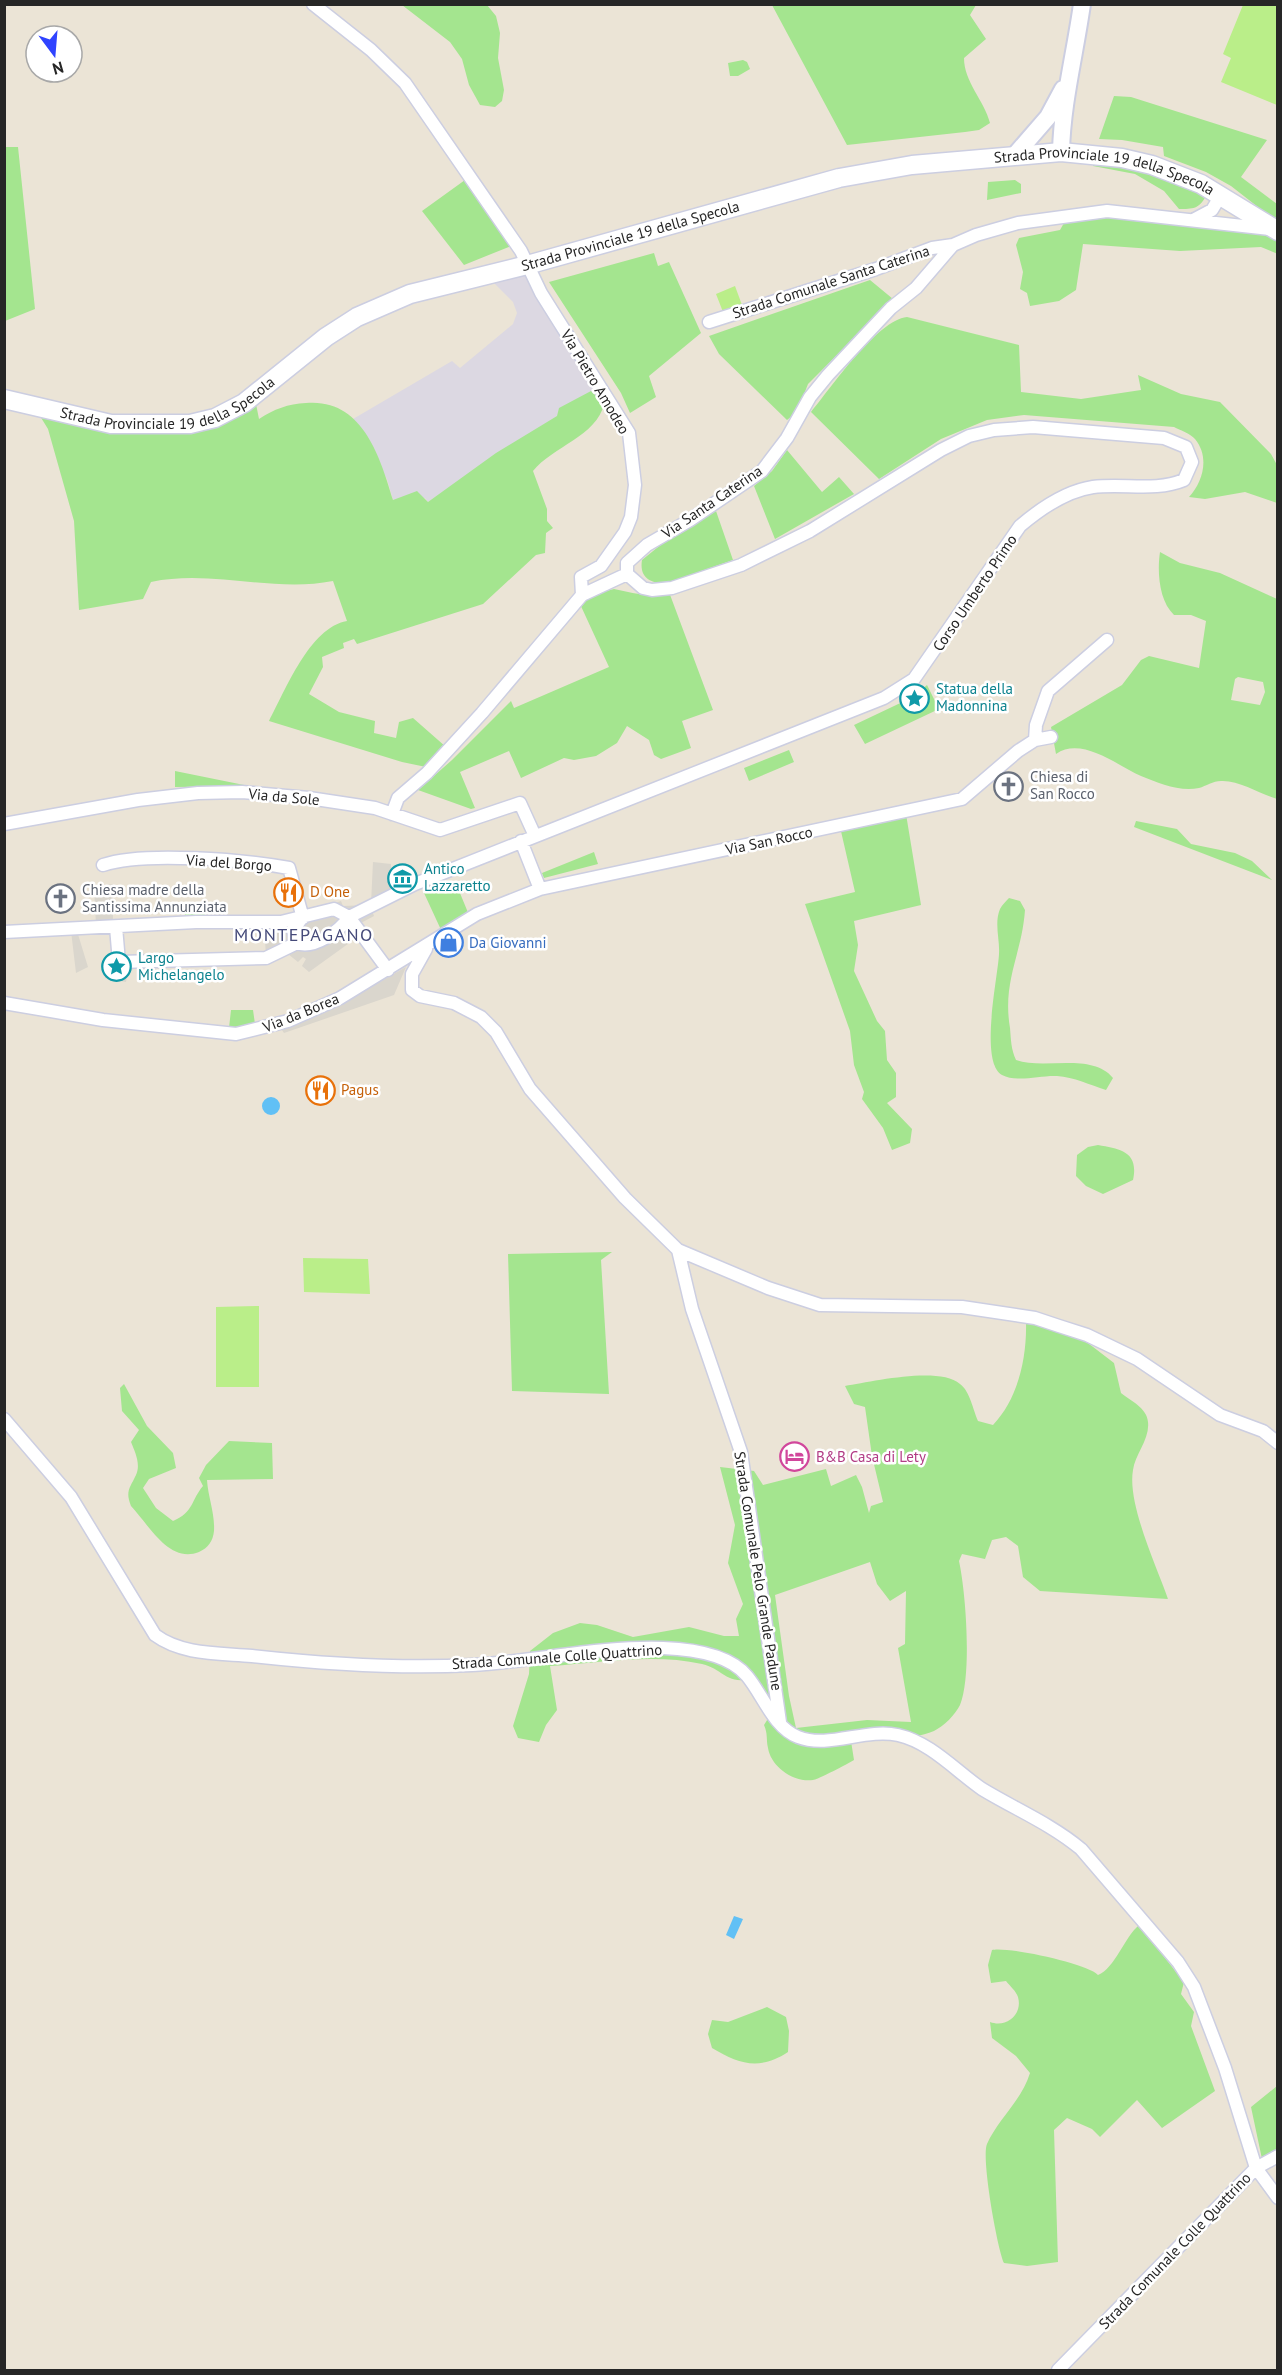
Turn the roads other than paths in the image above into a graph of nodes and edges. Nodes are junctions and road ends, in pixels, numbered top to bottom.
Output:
1 (314, 4) edge
2 (1082, 4) edge
3 (1072, 73) junction
4 (1061, 153) junction
5 (1014, 155) junction
6 (1227, 199) junction
7 (1194, 220) junction
8 (1276, 230) edge
9 (953, 245) junction
10 (527, 265) junction
11 (709, 322) dead end
12 (4, 399) edge
13 (627, 574) junction
14 (582, 595) junction
15 (1107, 640) dead end
16 (1051, 737) dead end
17 (1035, 740) junction
18 (392, 814) junction
19 (4, 824) edge
20 (535, 836) junction
21 (521, 842) junction
22 (103, 865) dead end
23 (540, 889) junction
24 (302, 916) junction
25 (349, 917) junction
26 (471, 917) joint
27 (116, 927) junction
28 (4, 932) edge
29 (297, 943) junction
30 (428, 945) junction
31 (388, 970) junction
32 (4, 1003) edge
33 (678, 1250) junction
34 (4, 1419) edge
35 (1278, 1443) edge
36 (780, 1722) junction
37 (1278, 2156) edge
38 (1256, 2168) junction
39 (1278, 2198) edge
40 (1058, 2370) edge

1 - 10 street
2 - 3 street
3 - 4 street
3 - 5 street
4 - 5 main road, Strada Provinciale 19 della Specola
4 - 6 main road, Strada Provinciale 19 della Specola
5 - 10 main road, Strada Provinciale 19 della Specola
6 - 7 street, Via Santa Caterina
6 - 8 main road, Strada Provinciale 19 della Specola
7 - 8 street, Via Santa Caterina
7 - 9 street, Via Santa Caterina
9 - 11 street, Strada Comunale Santa Caterina
9 - 13 street, Via Santa Caterina
10 - 12 main road, Strada Provinciale 19 della Specola
10 - 14 street, Via Pietro Amodeo
13 - 14 street
13 - 20 street, Corso Umberto Primo
14 - 18 street
15 - 17 street
16 - 17 street, Via San Rocco
17 - 23 street, Via San Rocco
18 - 19 street, Via da Sole
18 - 20 street, Via da Sole
20 - 21 street, Corso Umberto Primo
21 - 23 street
21 - 25 street, Corso Umberto Primo
22 - 24 street, Via del Borgo
23 - 26 street, Via San Rocco
24 - 25 street
24 - 27 street
24 - 29 street
25 - 29 street, Corso Umberto Primo
25 - 31 street
26 - 30 street, Via da Borea
27 - 28 street
27 - 29 street, Corso Umberto Primo
30 - 31 street, Via da Borea
30 - 33 street
31 - 32 street, Via da Borea
33 - 35 street
33 - 36 street, Strada Comunale Pelo Grande Padune
34 - 36 street, Strada Comunale Colle Quattrino
36 - 38 street, Strada Comunale Colle Quattrino
37 - 38 street
38 - 39 street
38 - 40 street, Strada Comunale Colle Quattrino

